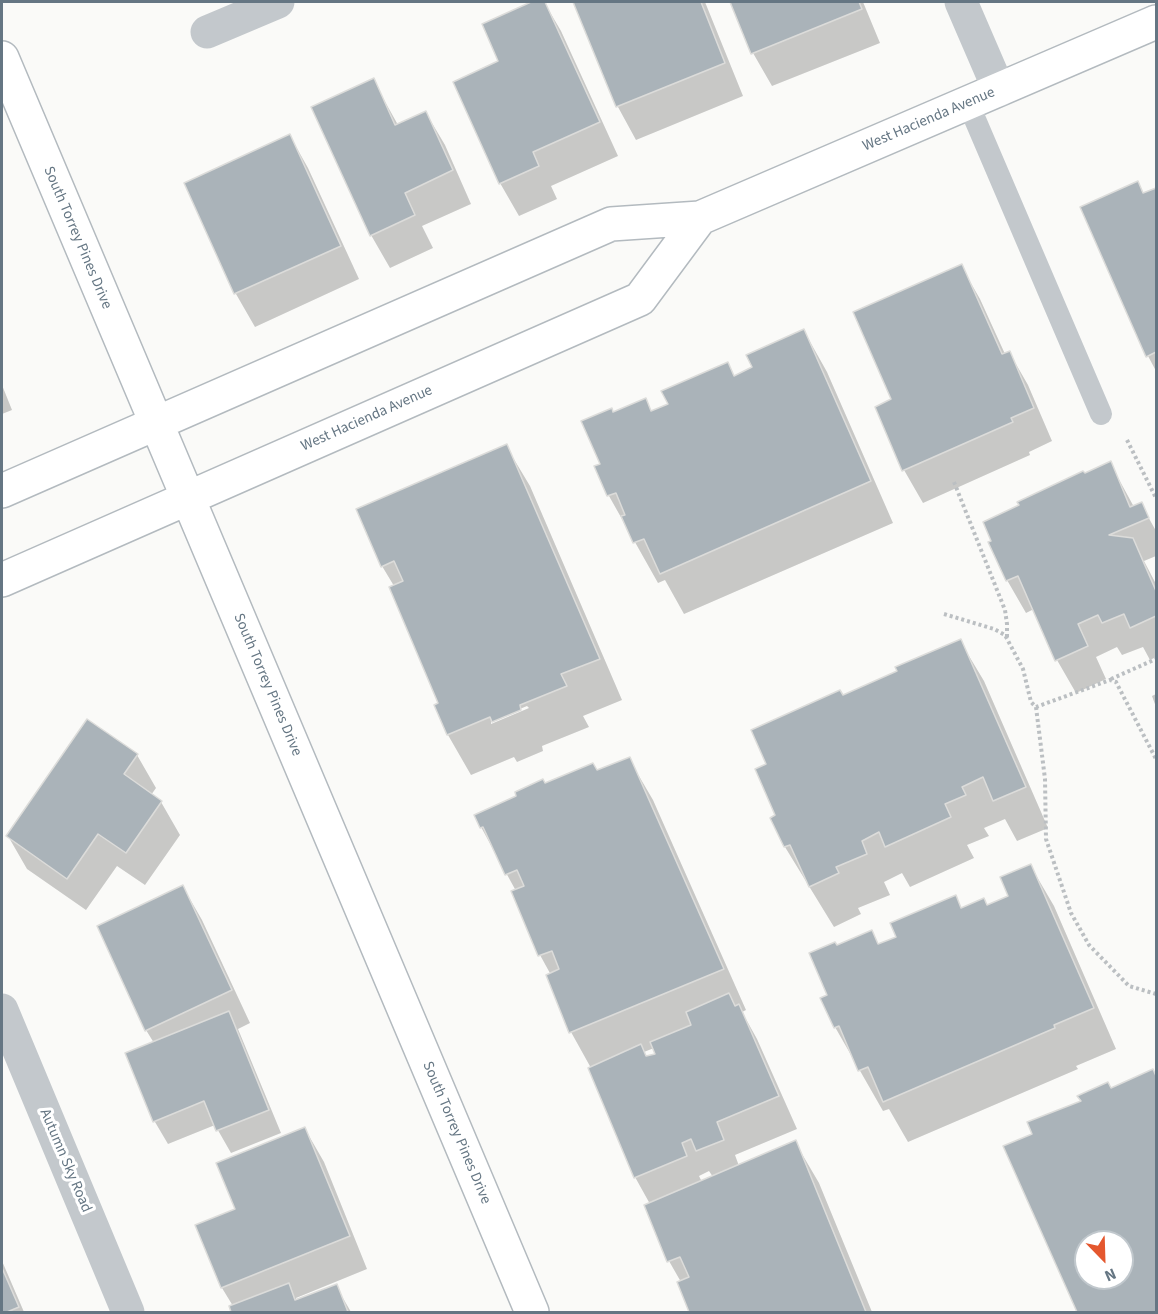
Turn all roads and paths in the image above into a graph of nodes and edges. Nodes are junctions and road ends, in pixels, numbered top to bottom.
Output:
1 (278, 2) edge
2 (961, 2) edge
3 (1156, 22) edge
4 (207, 32) dead end
5 (2, 58) edge
6 (999, 90) junction
7 (968, 103) junction
8 (700, 218) junction
9 (1101, 414) dead end
10 (156, 423) junction
11 (1122, 430) dead end
12 (954, 482) dead end
13 (2, 491) edge
14 (187, 498) junction
15 (1156, 498) edge
16 (2, 580) edge
17 (944, 614) dead end
18 (1007, 638) junction
19 (1156, 658) edge
20 (1110, 680) junction
21 (1036, 707) junction
22 (1156, 759) edge
23 (1156, 994) edge
24 (2, 1010) edge
25 (128, 1312) edge
26 (532, 1312) edge

1 - 4 street
2 - 6 street
3 - 6 main road, West Hacienda Avenue
5 - 10 main road, South Torrey Pines Drive
6 - 7 main road, West Hacienda Avenue
7 - 8 main road, West Hacienda Avenue
7 - 9 lane
8 - 10 main road, West Hacienda Avenue
8 - 14 main road, West Hacienda Avenue
10 - 13 main road, West Hacienda Avenue
10 - 14 main road, South Torrey Pines Drive
11 - 15 path
12 - 18 path
14 - 16 main road, West Hacienda Avenue
14 - 26 main road, South Torrey Pines Drive
17 - 18 path
18 - 21 path
19 - 20 path
20 - 21 path
20 - 22 path
21 - 23 path
24 - 25 street, Autumn Sky Road

